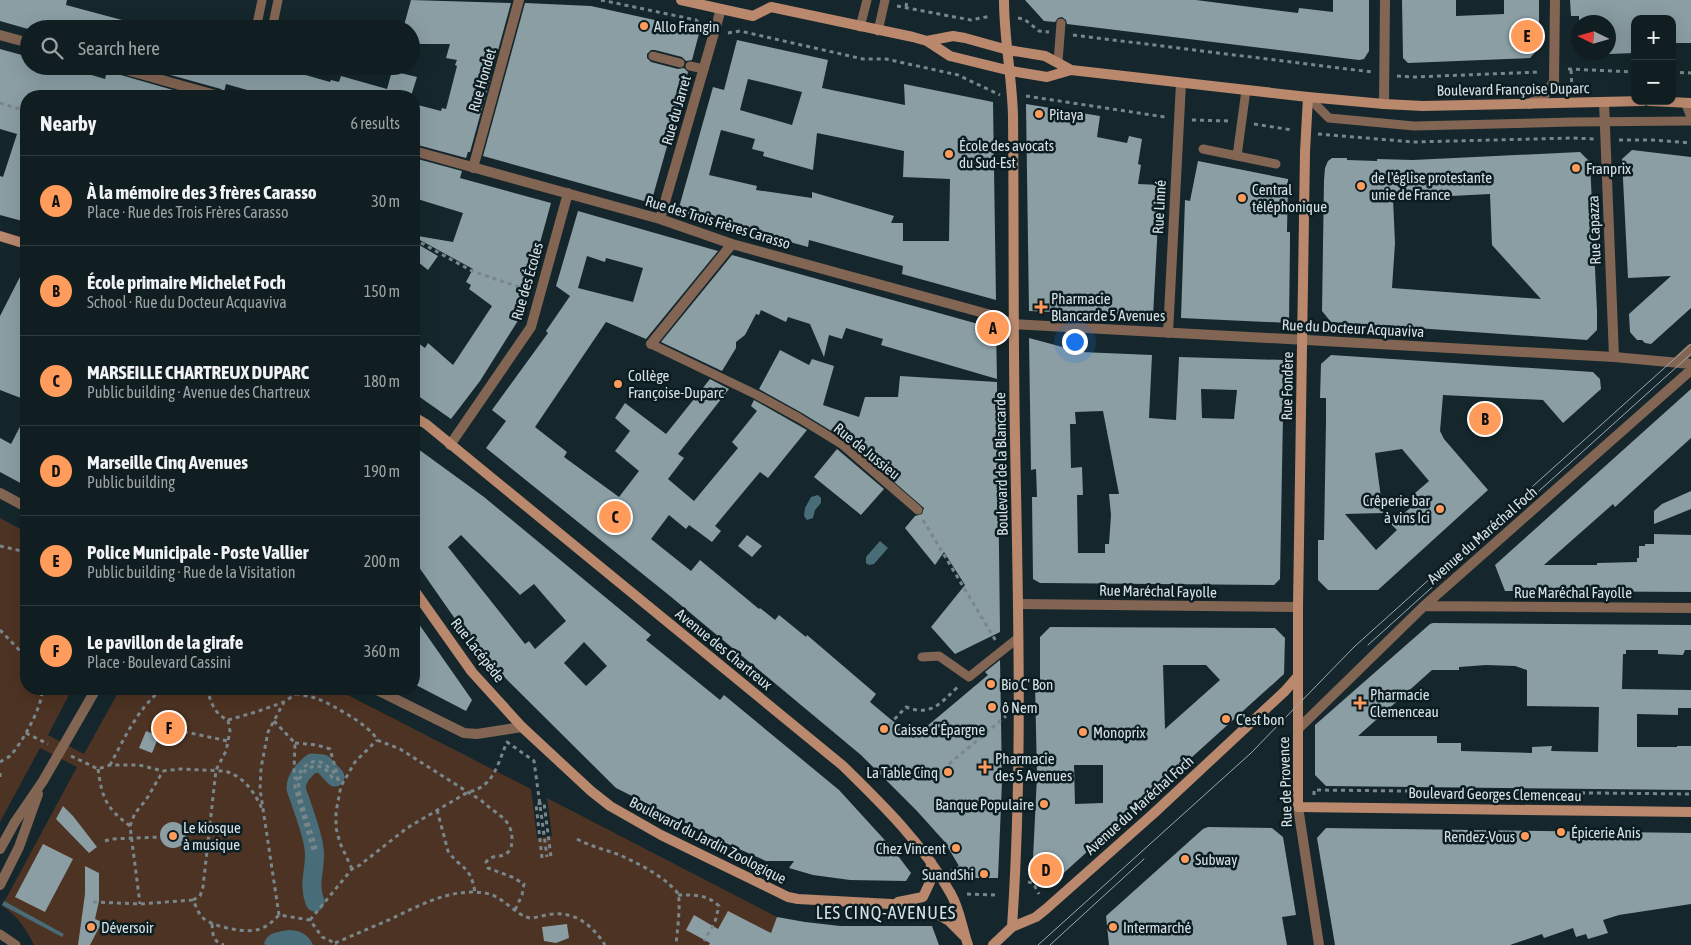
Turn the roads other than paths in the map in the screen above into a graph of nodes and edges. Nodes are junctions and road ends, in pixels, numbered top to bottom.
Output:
1 (262, 0) edge
2 (278, 0) edge
3 (519, 0) edge
4 (681, 0) edge
5 (866, 0) edge
6 (1004, 0) edge
7 (1385, 0) edge
8 (1555, 0) edge
9 (885, 2) edge
10 (768, 4) edge
11 (721, 9) junction
12 (258, 20) edge
13 (274, 20) edge
14 (1061, 23) dead end
15 (860, 27) junction
16 (878, 31) junction
17 (0, 35) edge
18 (20, 41) edge
19 (928, 41) junction
20 (1008, 50) junction
21 (652, 56) dead end
22 (1058, 62) junction
23 (680, 63) dead end
24 (690, 66) dead end
25 (704, 69) junction
26 (1071, 70) junction
27 (1011, 71) junction
28 (144, 75) edge
29 (1181, 83) junction
30 (198, 90) edge
31 (1246, 90) junction
32 (1308, 97) junction
33 (1631, 101) edge
34 (1604, 102) junction
35 (1688, 103) edge
36 (1384, 104) junction
37 (1528, 104) junction
38 (1691, 116) edge
39 (1605, 121) junction
40 (1691, 122) edge
41 (1203, 149) dead end
42 (420, 153) edge
43 (1237, 156) junction
44 (1276, 164) dead end
45 (473, 168) junction
46 (568, 193) junction
47 (660, 219) junction
48 (0, 236) edge
49 (20, 242) edge
50 (732, 244) junction
51 (1013, 324) junction
52 (1168, 333) junction
53 (1303, 340) junction
54 (651, 344) joint
55 (1691, 349) edge
56 (1614, 357) junction
57 (1677, 362) junction
58 (1691, 364) edge
59 (1691, 370) edge
60 (420, 420) edge
61 (450, 445) junction
62 (0, 493) edge
63 (20, 504) edge
64 (918, 510) road end
65 (420, 598) edge
66 (1018, 604) junction
67 (1424, 606) junction
68 (1298, 607) junction
69 (1691, 608) edge
70 (1018, 638) junction
71 (922, 657) dead end
72 (1298, 676) junction
73 (93, 695) edge
74 (386, 695) edge
75 (522, 727) junction
76 (1298, 729) junction
77 (43, 781) junction
78 (1298, 807) junction
79 (1691, 812) edge
80 (0, 849) edge
81 (930, 862) junction
82 (0, 885) edge
83 (890, 904) junction
84 (1012, 927) junction
85 (0, 934) edge
86 (966, 941) edge
87 (16, 945) edge
88 (993, 945) edge
89 (1319, 945) edge

1 - 12 lane
2 - 13 lane
3 - 45 street, Rue Hondet
4 - 11 street
5 - 15 lane
6 - 20 street, Boulevard de la Blancarde
7 - 36 street
8 - 37 street
9 - 16 lane
10 - 11 street
10 - 15 street
11 - 25 street, Rue du Jarret
14 - 22 lane
15 - 16 street
16 - 19 street
17 - 18 street
19 - 20 street
19 - 27 street
20 - 22 street
20 - 27 street, Boulevard de la Blancarde
21 - 23 lane
22 - 26 street
24 - 25 lane
25 - 47 street, Rue du Jarret
26 - 27 street
26 - 29 street
27 - 51 street, Boulevard de la Blancarde
28 - 30 street
29 - 31 street
29 - 52 street, Rue Linné
31 - 32 street
31 - 43 lane
32 - 36 street, Boulevard Françoise Duparc
32 - 39 lane
32 - 53 street, Rue Fondère
33 - 34 street, Boulevard Françoise Duparc
34 - 37 street, Boulevard Françoise Duparc
34 - 39 street, Rue Capazza
35 - 38 street
36 - 37 street, Boulevard Françoise Duparc
39 - 40 lane
39 - 56 street, Rue Capazza
41 - 43 lane
42 - 45 street, Rue des Trois Frères Carasso
43 - 44 lane
45 - 46 street, Rue des Trois Frères Carasso
46 - 47 street, Rue des Trois Frères Carasso
46 - 61 street, Rue des Écoles
47 - 50 street, Rue des Trois Frères Carasso
48 - 49 street
50 - 51 street, Rue des Trois Frères Carasso
50 - 54 street
51 - 52 street, Rue du Docteur Acquaviva
51 - 66 street, Boulevard de la Blancarde
52 - 53 street, Rue du Docteur Acquaviva
53 - 56 street, Rue du Docteur Acquaviva
53 - 68 street, Rue Fondère
54 - 64 lane, Rue de Jussieu
55 - 57 street
56 - 57 street, Rue du Docteur Acquaviva
57 - 58 street, Rue du Docteur Acquaviva
59 - 67 street, Avenue du Maréchal Foch
60 - 61 street, Avenue des Chartreux
61 - 81 street, Avenue des Chartreux
62 - 63 street
65 - 75 street, Rue Lacépède
66 - 68 street, Rue Maréchal Fayolle
66 - 70 street, Boulevard de la Blancarde
67 - 69 street, Rue Maréchal Fayolle
67 - 76 street, Avenue du Maréchal Foch
68 - 72 street, Rue Fondère
70 - 71 lane
70 - 84 street, Boulevard de la Blancarde
72 - 76 street, Rue de Provence
72 - 84 street, Avenue du Maréchal Foch
73 - 77 street
74 - 75 street
75 - 83 street, Boulevard du Jardin Zoologique
76 - 78 street, Rue de Provence
77 - 80 street
77 - 82 street
78 - 79 street, Boulevard Georges Clemenceau
78 - 89 street, Rue de Provence
81 - 83 street, Boulevard du Jardin Zoologique
81 - 86 street, Avenue des Chartreux
83 - 86 street, Boulevard du Jardin Zoologique
84 - 88 street, Avenue du Maréchal Foch
85 - 87 lane

